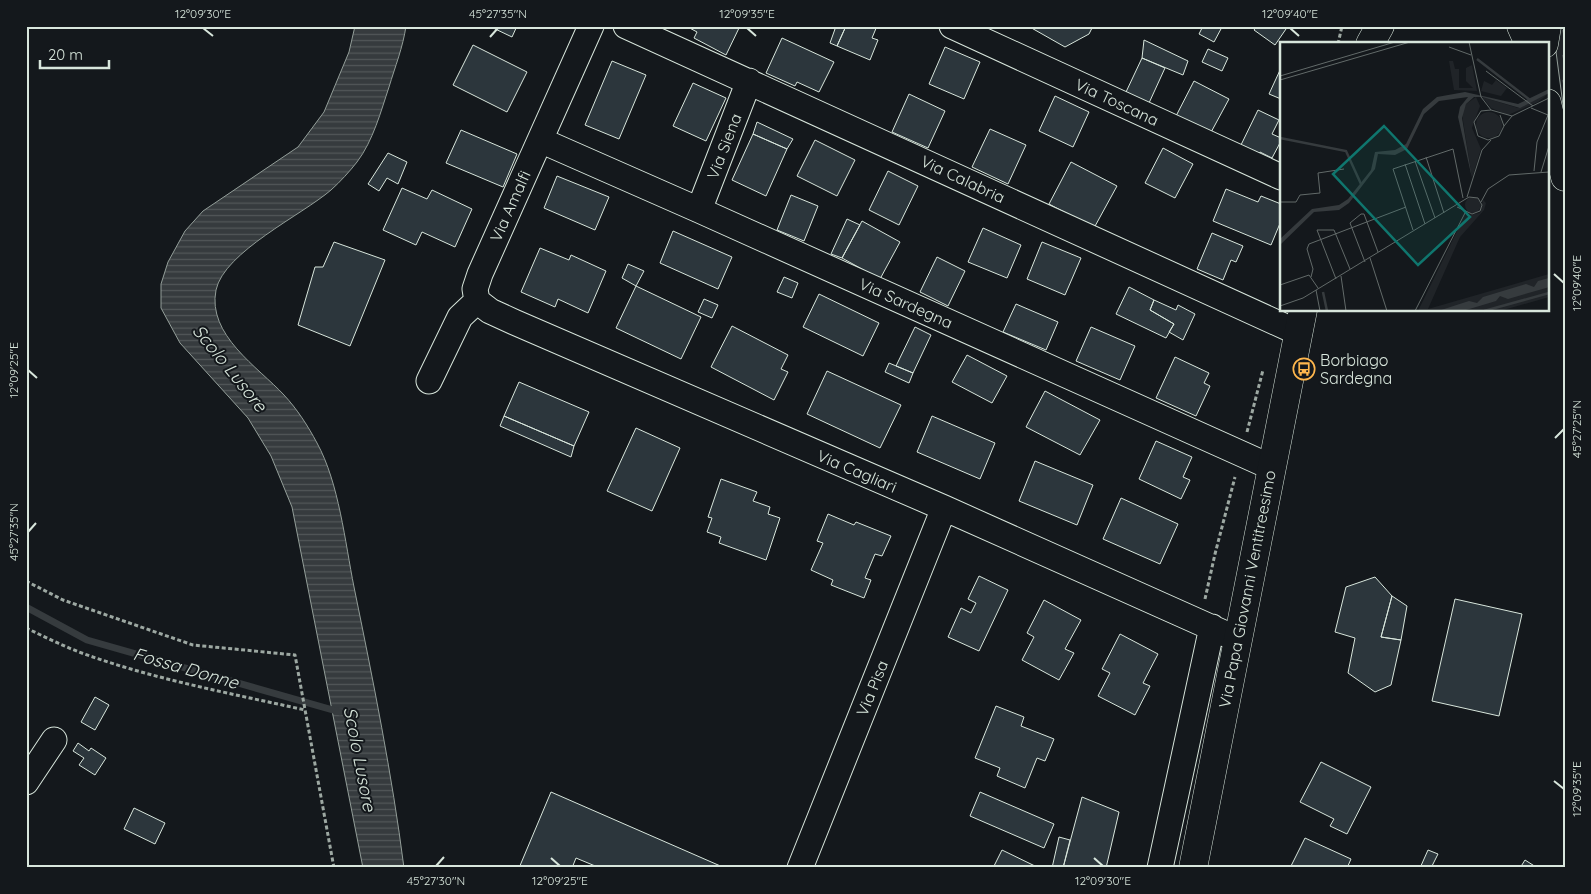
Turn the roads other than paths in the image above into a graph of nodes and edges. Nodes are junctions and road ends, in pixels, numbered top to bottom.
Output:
1 (590, 26) edge
2 (626, 26) edge
3 (952, 26) edge
4 (1521, 26) edge
5 (1547, 26) edge
6 (1528, 42) edge
7 (1544, 42) edge
8 (749, 82) junction
9 (1548, 107) edge
10 (540, 140) junction
11 (1280, 177) edge
12 (1565, 177) edge
13 (699, 210) junction
14 (478, 301) junction
15 (1301, 322) edge
16 (429, 380) dead end
17 (1271, 467) junction
18 (944, 508) junction
19 (1206, 624) junction
20 (1237, 639) junction
21 (54, 740) dead end
22 (26, 782) edge
23 (800, 868) edge
24 (1160, 868) edge
25 (1193, 868) edge

1 - 10 street, Via Amalfi
2 - 8 street, Via Calabria
3 - 11 street, Via Toscana
4 - 6 main road
5 - 7 main road
8 - 13 street, Via Siena
8 - 15 street, Via Calabria
9 - 12 main road
10 - 13 street, Via Sardegna
10 - 14 street, Via Amalfi
13 - 17 street, Via Sardegna
14 - 16 street
14 - 18 street, Via Cagliari
15 - 17 main road, Via Papa Giovanni Ventitreesimo
17 - 20 main road, Via Papa Giovanni Ventitreesimo
18 - 19 street, Via Cagliari
18 - 23 street, Via Pisa
19 - 20 street, Via Cagliari
19 - 24 street
20 - 25 main road, Via Papa Giovanni Ventitreesimo
21 - 22 street

